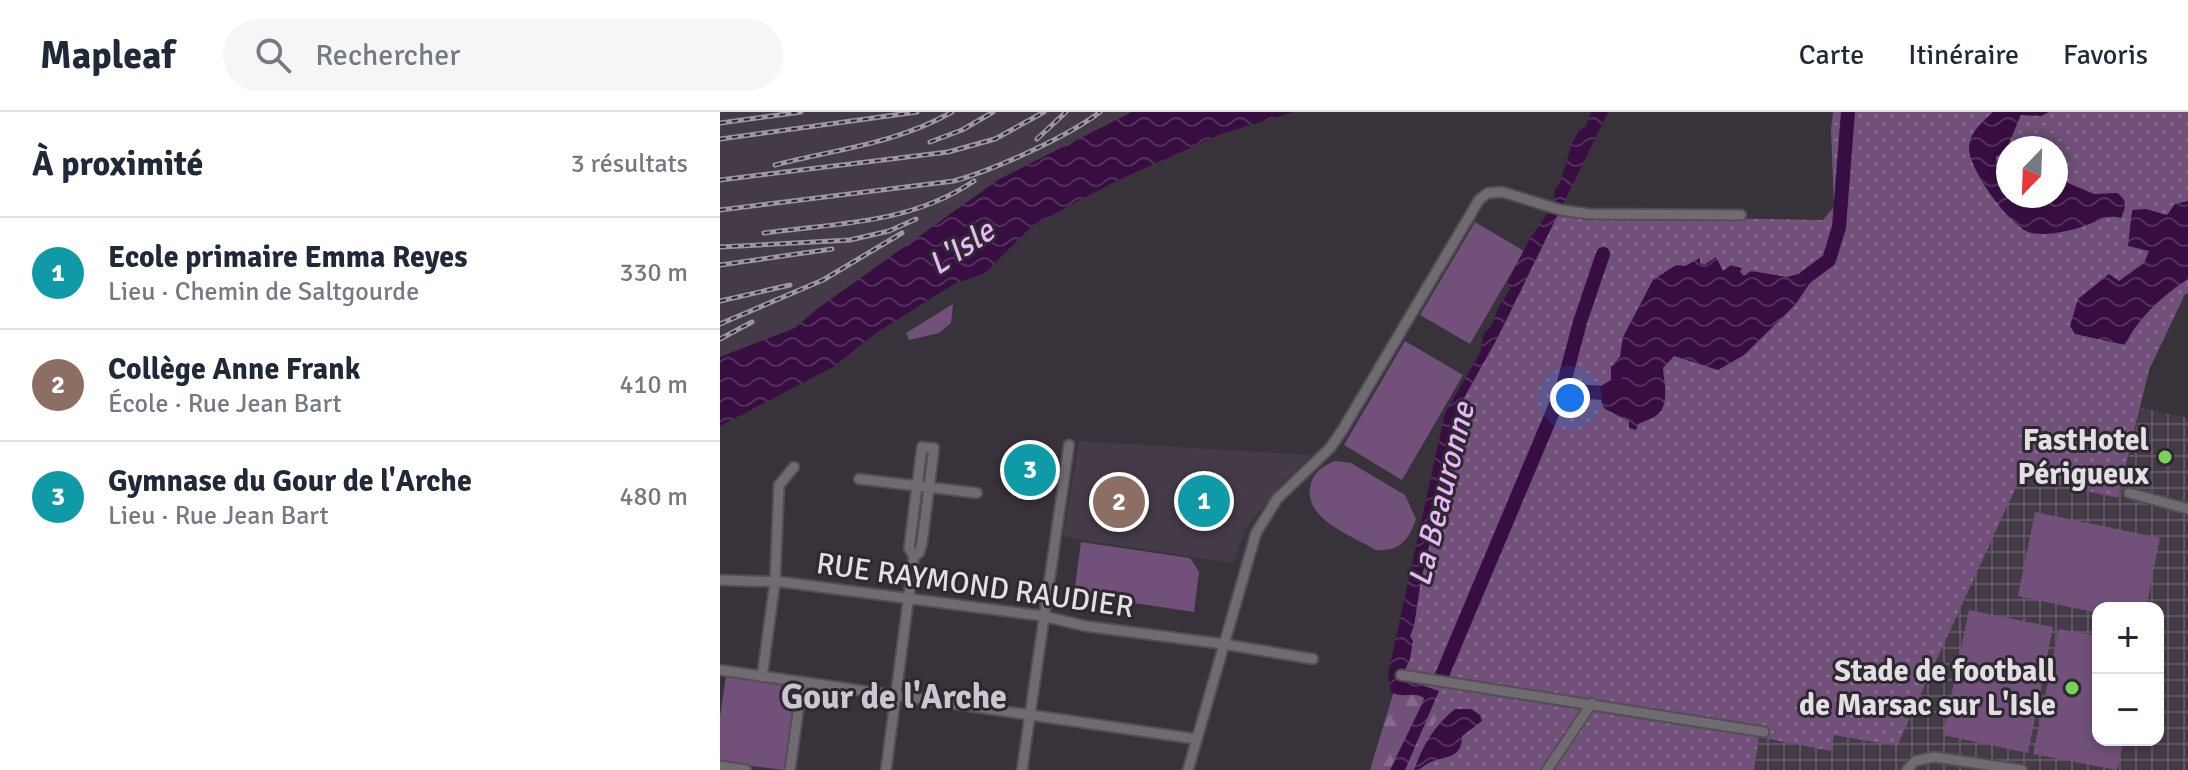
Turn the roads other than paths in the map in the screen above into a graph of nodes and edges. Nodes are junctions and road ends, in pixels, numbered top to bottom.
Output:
1 (1741, 215) dead end
2 (1069, 445) dead end
3 (794, 467) dead end
4 (859, 479) dead end
5 (917, 486) junction
6 (929, 488) junction
7 (977, 493) dead end
8 (2129, 493) dead end
9 (2188, 509) edge
10 (910, 541) junction
11 (923, 542) junction
12 (914, 556) junction
13 (720, 580) edge
14 (775, 582) junction
15 (909, 599) junction
16 (1043, 616) junction
17 (1223, 644) junction
18 (1313, 659) dead end
19 (720, 671) edge
20 (1401, 675) dead end
21 (762, 677) junction
22 (802, 683) junction
23 (896, 696) junction
24 (1592, 703) junction
25 (1030, 715) junction
26 (1764, 732) dead end
27 (1196, 739) junction
28 (720, 766) edge
29 (746, 770) edge
30 (790, 770) edge
31 (886, 770) edge
32 (1022, 770) edge
33 (1188, 770) edge
34 (1547, 770) edge
35 (1907, 770) edge
36 (2022, 770) edge

1 - 17 street
2 - 16 street
3 - 14 street
4 - 5 street
5 - 6 street
5 - 6 street
5 - 10 street
6 - 7 street
6 - 11 street
8 - 9 street
10 - 11 street
10 - 12 street
11 - 12 street
12 - 15 street
13 - 14 street, RUE RAYMOND RAUDIER
14 - 15 street, RUE RAYMOND RAUDIER
14 - 21 street
15 - 16 street, RUE RAYMOND RAUDIER
15 - 23 street
16 - 17 street, RUE RAYMOND RAUDIER
16 - 25 street
17 - 18 street, RUE RAYMOND RAUDIER
17 - 27 street
19 - 21 street
20 - 24 street
21 - 22 street
22 - 23 street
22 - 30 street
23 - 25 street
23 - 31 street
24 - 26 street
24 - 34 street
25 - 27 street
25 - 32 street
27 - 33 street
28 - 29 street
35 - 36 street

